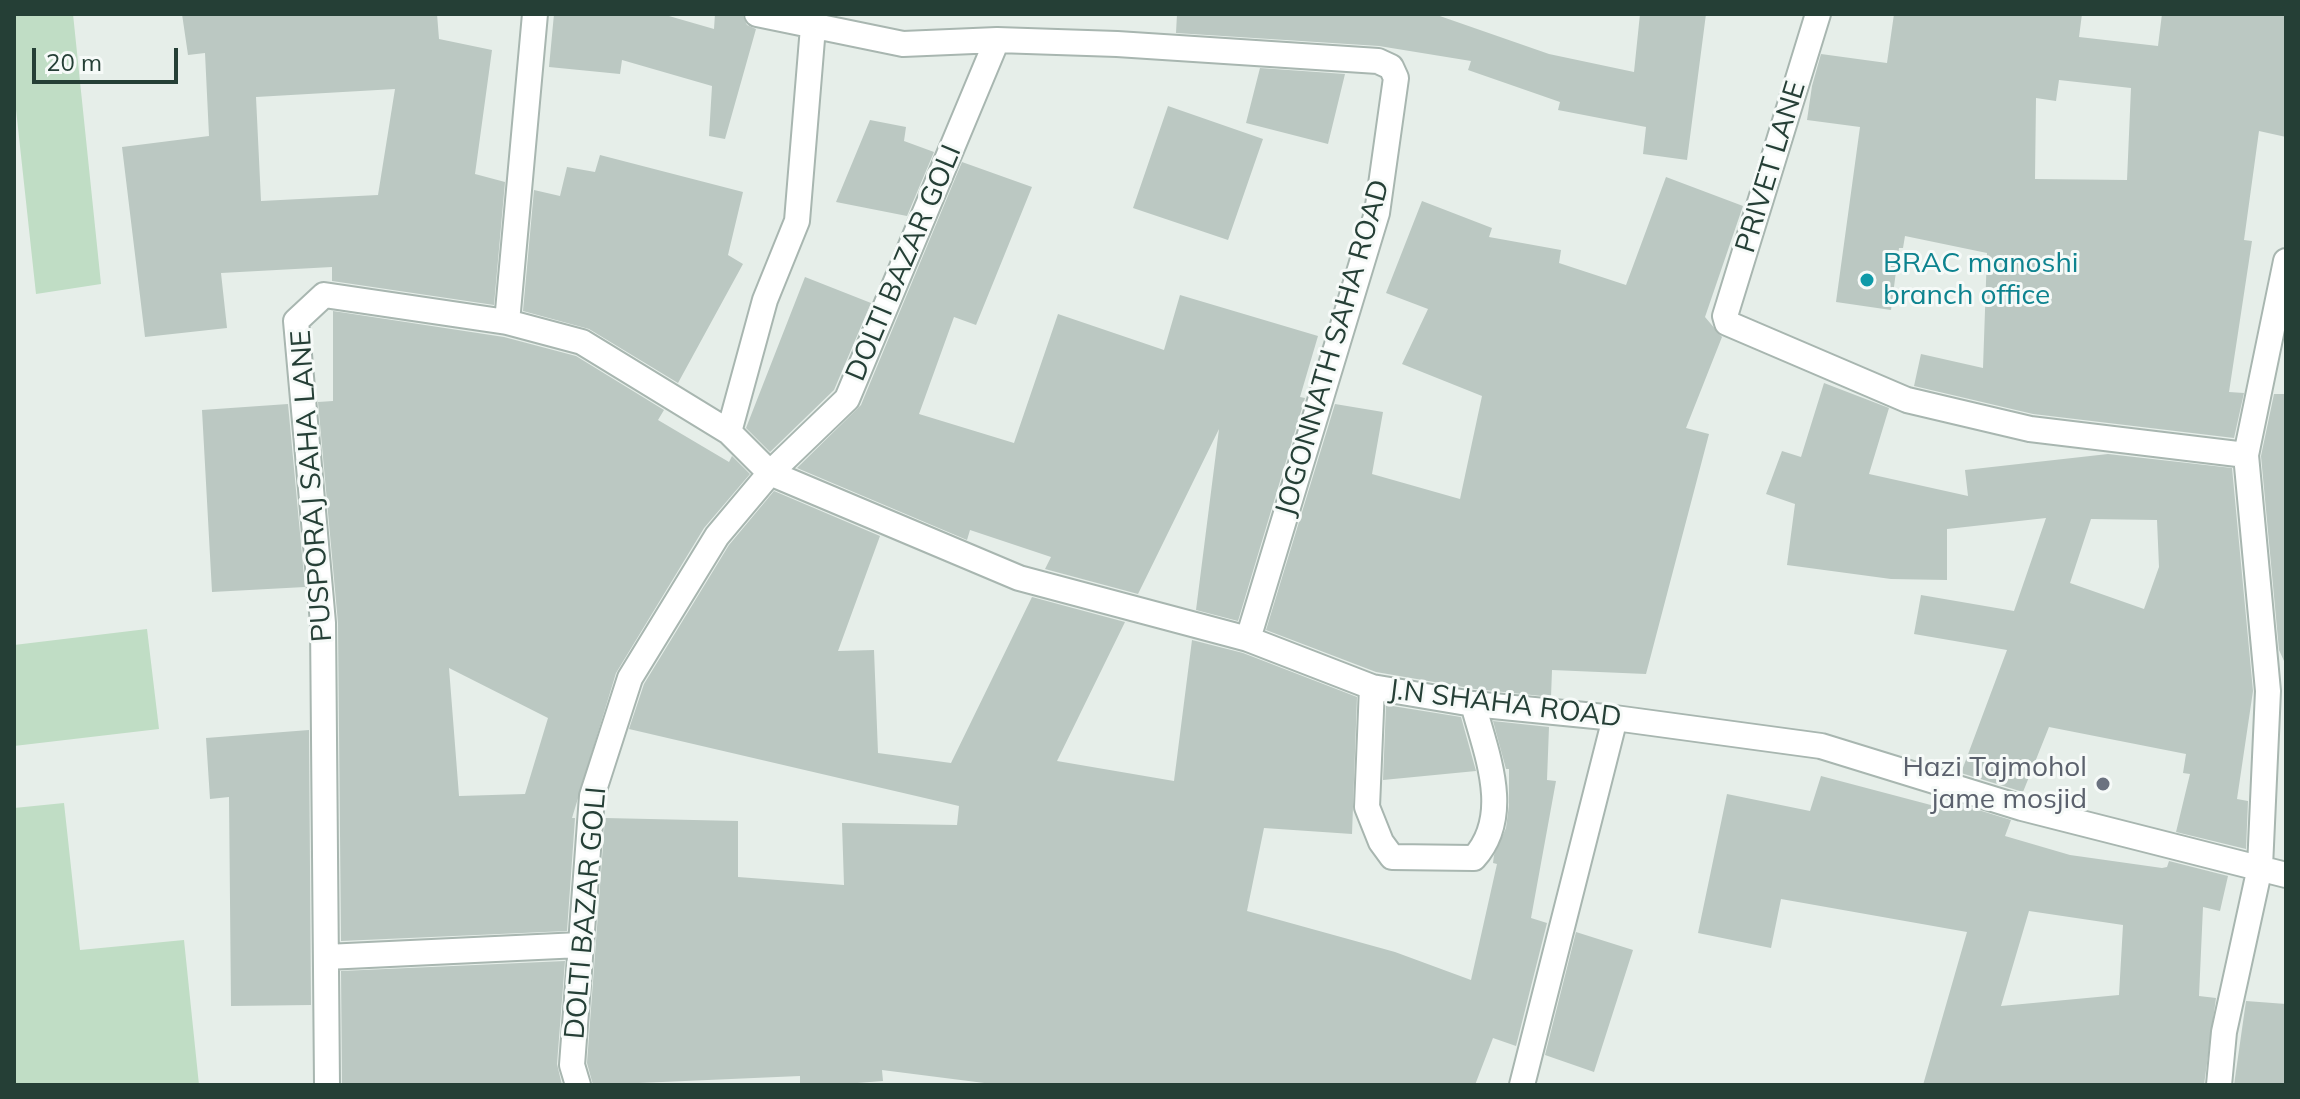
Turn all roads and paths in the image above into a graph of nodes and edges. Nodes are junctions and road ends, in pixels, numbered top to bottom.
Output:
1 (535, 14) edge
2 (757, 14) edge
3 (1818, 14) edge
4 (813, 27) junction
5 (997, 40) junction
6 (2286, 261) edge
7 (507, 322) junction
8 (729, 432) junction
9 (2246, 455) junction
10 (770, 473) junction
11 (1248, 639) junction
12 (1372, 687) junction
13 (2277, 688) edge
14 (1473, 704) junction
15 (1615, 718) junction
16 (2260, 867) junction
17 (2286, 875) edge
18 (580, 945) junction
19 (326, 957) junction
20 (327, 1085) edge
21 (578, 1085) edge
22 (1522, 1085) edge
23 (2219, 1085) edge

1 - 7 street
2 - 4 street
3 - 9 street, PRIVET LANE
4 - 5 street
4 - 8 street
5 - 10 street, DOLTI BAZAR GOLI
5 - 11 street, JOGONNATH SAHA ROAD
6 - 9 street
7 - 8 street, PUSPORAJ SAHA LANE
7 - 19 street, PUSPORAJ SAHA LANE
8 - 10 street, PUSPORAJ SAHA LANE
9 - 13 street
10 - 11 street, J.N SHAHA ROAD
10 - 18 street, DOLTI BAZAR GOLI
11 - 12 street, J.N SHAHA ROAD
12 - 14 street, J.N SHAHA ROAD
12 - 14 street
13 - 16 street
14 - 15 street, J.N SHAHA ROAD
15 - 16 street, J.N SHAHA ROAD
15 - 22 street
16 - 17 street, J.N SHAHA ROAD
16 - 23 street
18 - 19 street
18 - 21 street, DOLTI BAZAR GOLI
19 - 20 street, PUSPORAJ SAHA LANE

